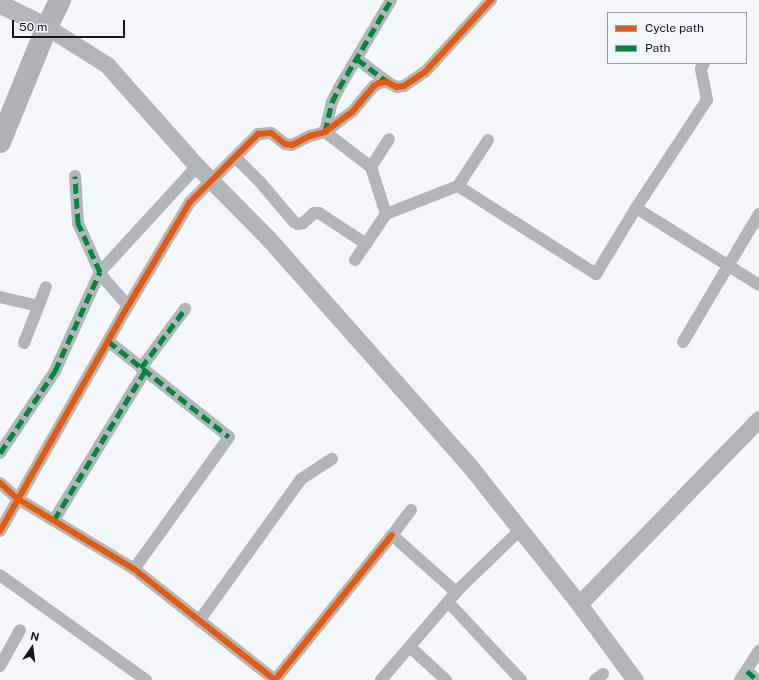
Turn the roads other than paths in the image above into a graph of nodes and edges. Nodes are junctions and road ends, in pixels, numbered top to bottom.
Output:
1 (60, 0) edge
2 (391, 0) edge
3 (491, 0) edge
4 (0, 4) edge
5 (47, 27) junction
6 (357, 59) junction
7 (704, 64) edge
8 (387, 82) junction
9 (325, 132) junction
10 (389, 139) dead end
11 (488, 140) dead end
12 (0, 142) edge
13 (236, 158) junction
14 (197, 166) junction
15 (371, 167) junction
16 (75, 176) dead end
17 (211, 181) junction
18 (458, 186) junction
19 (636, 208) junction
20 (386, 214) junction
21 (759, 214) edge
22 (366, 244) junction
23 (355, 260) dead end
24 (728, 266) junction
25 (100, 272) junction
26 (759, 285) edge
27 (46, 287) dead end
28 (0, 297) edge
29 (38, 306) junction
30 (128, 306) junction
31 (185, 309) dead end
32 (108, 341) junction
33 (684, 342) dead end
34 (24, 343) dead end
35 (143, 369) junction
36 (759, 419) edge
37 (0, 453) edge
38 (332, 459) dead end
39 (0, 483) edge
40 (18, 499) junction
41 (412, 510) dead end
42 (54, 520) junction
43 (520, 530) junction
44 (0, 531) edge
45 (392, 534) junction
46 (134, 569) junction
47 (0, 575) edge
48 (456, 592) junction
49 (448, 602) junction
50 (579, 604) junction
51 (199, 621) junction
52 (20, 630) dead end
53 (410, 646) junction
54 (759, 651) edge
55 (0, 666) edge
56 (743, 676) edge
57 (146, 680) edge
58 (380, 680) edge
59 (446, 680) edge
60 (521, 680) edge
61 (635, 680) edge
62 (758, 680) edge

1 - 5 highway
2 - 6 street
3 - 8 street
4 - 5 main road
5 - 12 highway
5 - 14 main road
6 - 8 street
6 - 9 street
7 - 19 street
8 - 9 street
9 - 13 street
9 - 15 street
10 - 15 street
11 - 18 street
13 - 17 street
13 - 22 street
14 - 17 main road
14 - 25 street
15 - 20 street
16 - 25 street
17 - 30 street
17 - 43 main road
18 - 19 street
18 - 20 street
19 - 24 street
20 - 22 street
21 - 24 street
22 - 23 street
24 - 26 street
24 - 33 street
25 - 30 street
25 - 37 street
27 - 29 street
28 - 29 street
29 - 34 street
30 - 32 street
31 - 35 street
32 - 35 street
32 - 40 street
35 - 42 street
35 - 46 street
36 - 50 main road
38 - 51 street
39 - 40 street
40 - 42 street
40 - 44 street
41 - 45 street
42 - 46 street
43 - 48 street
43 - 50 main road
45 - 48 street
45 - 51 street
46 - 51 street
47 - 57 street
48 - 49 street
49 - 53 street
49 - 60 street
50 - 61 main road
52 - 55 street
53 - 58 street
53 - 59 street
54 - 56 street
56 - 62 street

